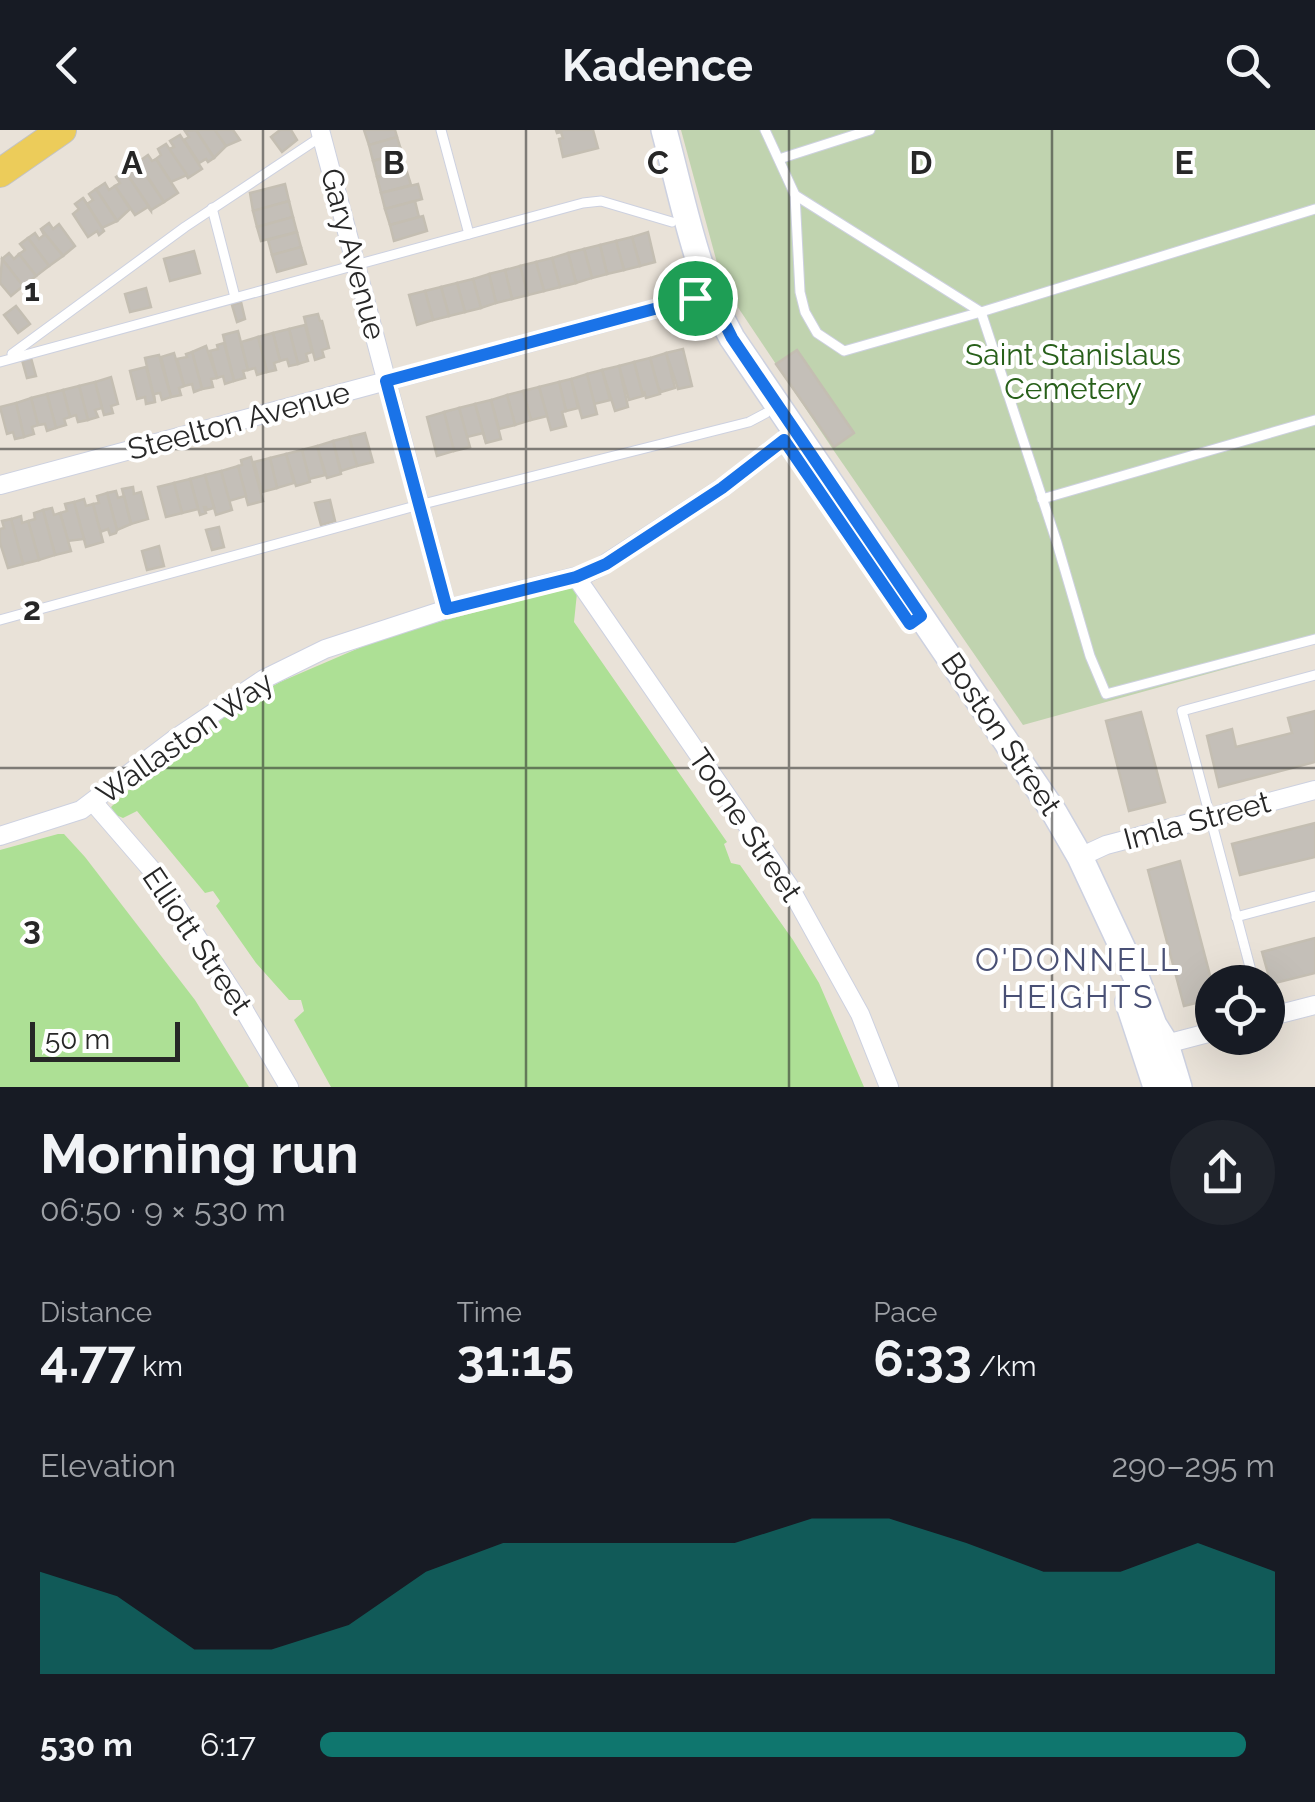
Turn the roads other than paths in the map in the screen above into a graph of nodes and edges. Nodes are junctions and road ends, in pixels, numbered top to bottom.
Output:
1 (62, 130) edge
2 (441, 130) edge
3 (647, 130) edge
4 (664, 130) edge
5 (766, 130) edge
6 (870, 130) edge
7 (321, 133) edge
8 (779, 158) junction
9 (0, 173) edge
10 (795, 195) junction
11 (212, 208) junction
12 (1315, 210) edge
13 (672, 222) junction
14 (470, 234) junction
15 (356, 265) junction
16 (702, 296) junction
17 (235, 298) junction
18 (981, 312) junction
19 (3, 360) edge
20 (386, 381) junction
21 (766, 413) junction
22 (1315, 420) edge
23 (790, 436) junction
24 (0, 485) edge
25 (1042, 499) junction
26 (419, 506) junction
27 (576, 577) junction
28 (447, 609) junction
29 (0, 620) edge
30 (916, 620) junction
31 (1315, 639) edge
32 (1315, 675) edge
33 (1315, 790) edge
34 (93, 802) junction
35 (1209, 818) junction
36 (0, 836) edge
37 (1080, 856) junction
38 (1315, 896) edge
39 (1236, 917) junction
40 (1249, 965) edge
41 (1315, 1005) edge
42 (1285, 1013) edge
43 (1195, 1036) edge
44 (1166, 1044) junction
45 (289, 1087) edge
46 (889, 1087) edge
47 (1156, 1087) edge
48 (1179, 1087) edge

1 - 9 main road
2 - 14 lane
3 - 13 main road, Boston Street
4 - 16 main road, Boston Street
5 - 8 lane
6 - 8 lane
7 - 11 lane
7 - 15 street, Gary Avenue
8 - 10 lane
10 - 18 lane
10 - 18 lane
11 - 17 lane
11 - 19 lane
12 - 18 lane
13 - 14 lane
13 - 16 main road, Boston Street
14 - 15 lane
15 - 17 lane
15 - 20 street, Gary Avenue
16 - 20 street, Steelton Avenue
16 - 21 main road, Boston Street
16 - 23 main road, Boston Street
17 - 19 lane
18 - 25 lane
20 - 24 street, Steelton Avenue
20 - 26 street, Gary Avenue
21 - 23 main road, Boston Street
21 - 26 lane
22 - 25 lane
23 - 27 street, Wallaston Way
23 - 30 main road, Boston Street
25 - 31 lane
26 - 28 street, Gary Avenue
26 - 29 lane
27 - 28 street, Wallaston Way
27 - 46 street, Toone Street
28 - 34 street, Wallaston Way
30 - 37 main road, Boston Street
30 - 47 main road, Boston Street
32 - 35 lane
33 - 35 street, Imla Street
34 - 36 street, Wallaston Way
34 - 45 street, Elliott Street
35 - 37 street, Imla Street
35 - 39 lane
37 - 44 main road, Boston Street
38 - 39 lane
39 - 40 lane
41 - 42 street
43 - 44 street
44 - 48 main road, Boston Street

